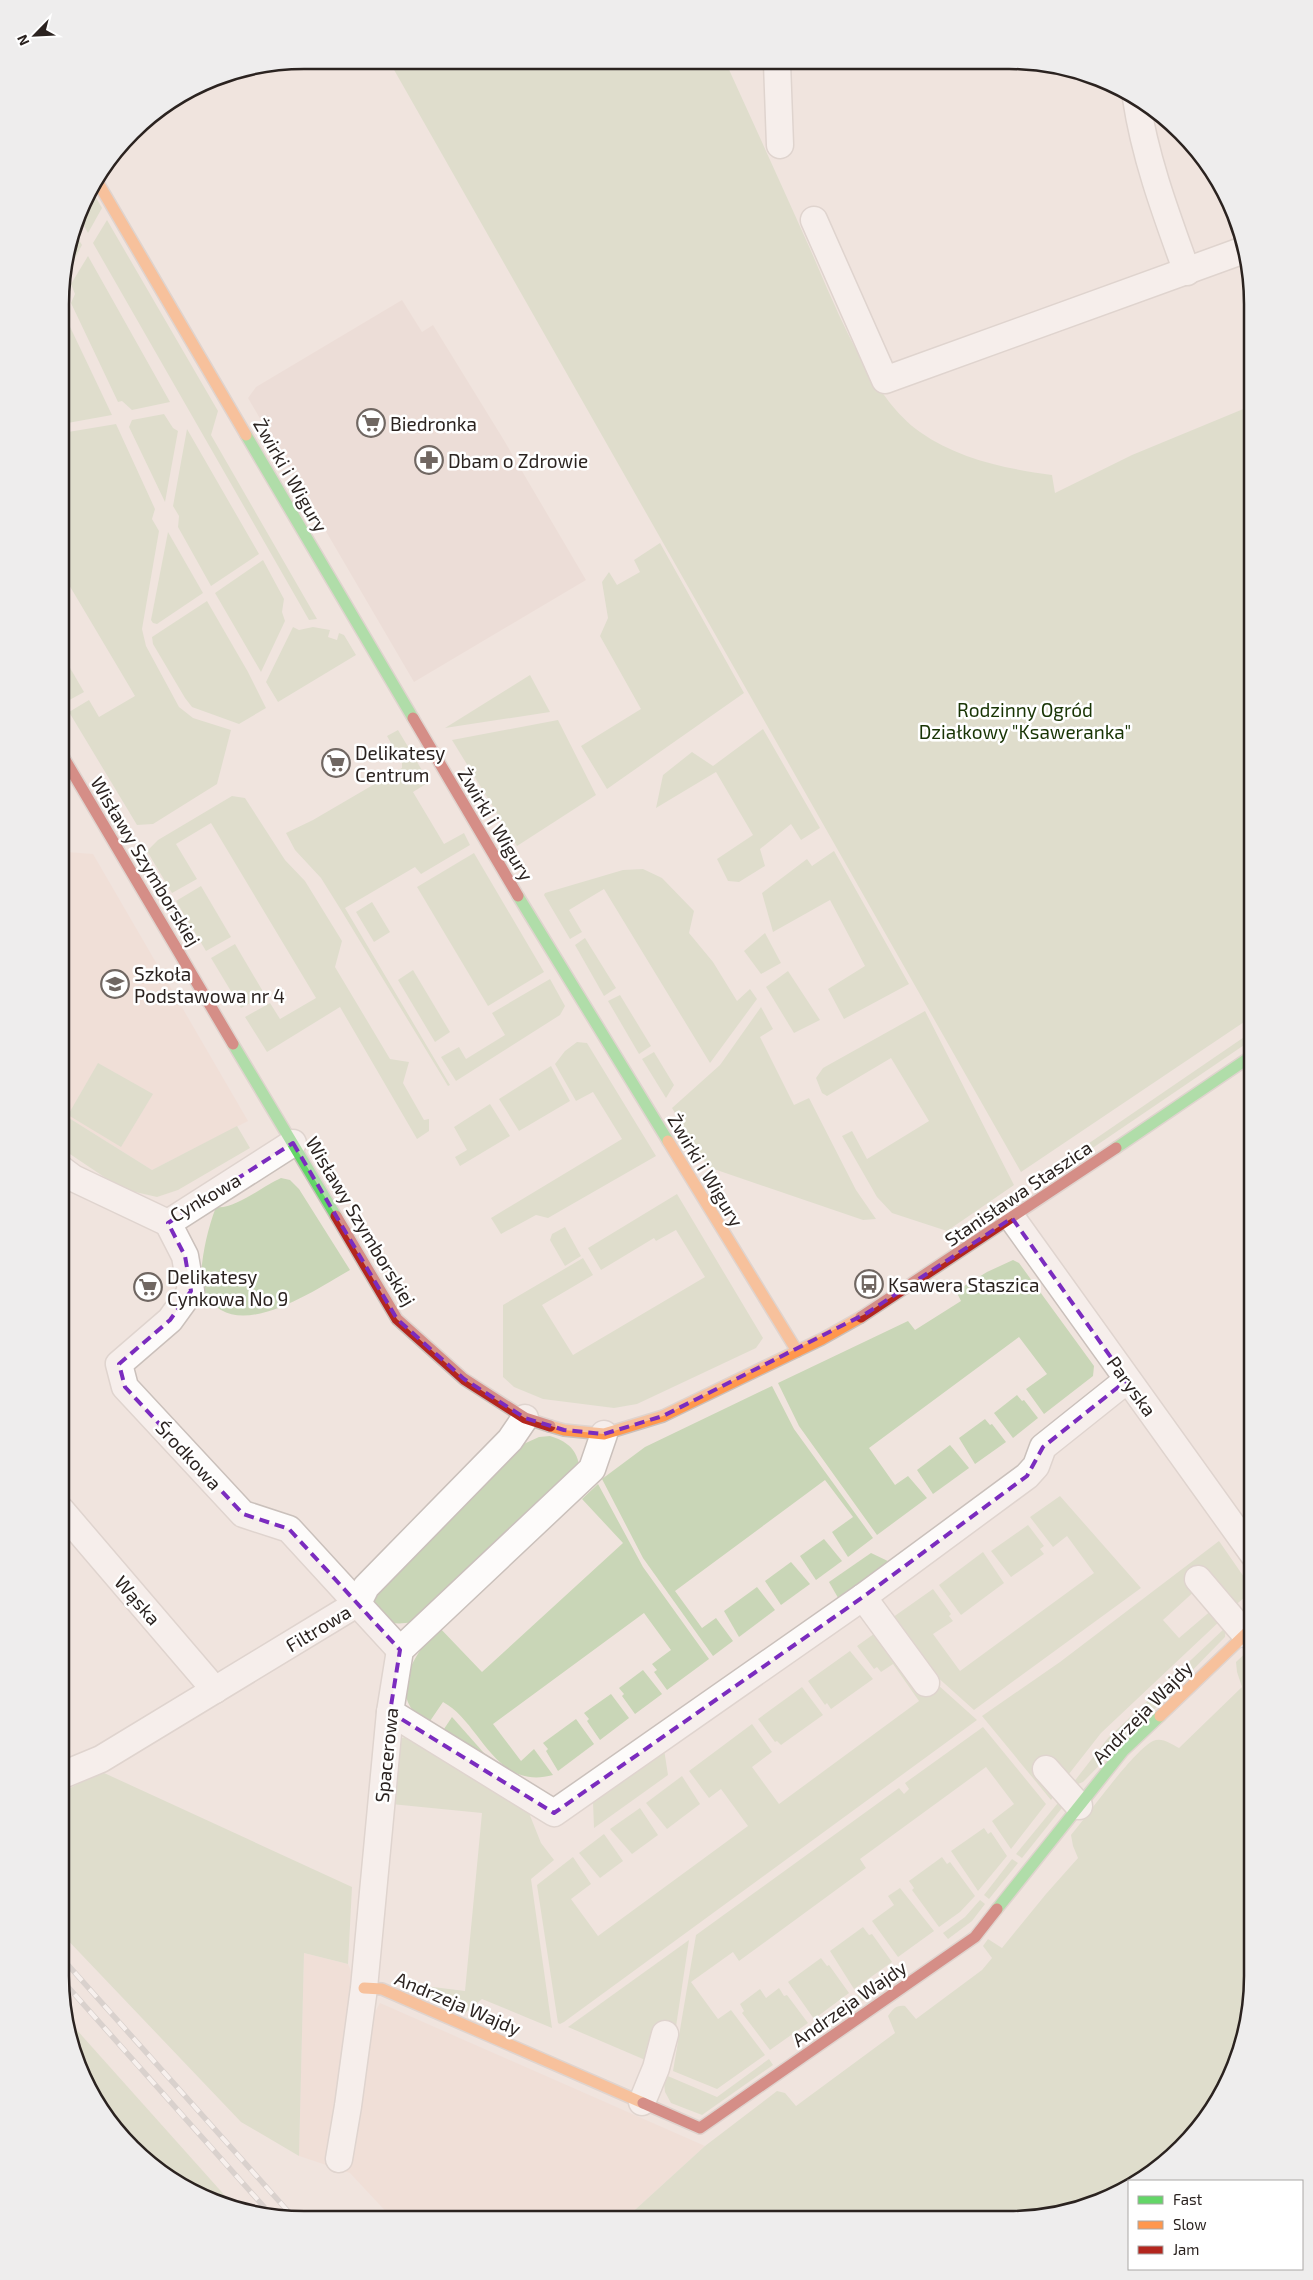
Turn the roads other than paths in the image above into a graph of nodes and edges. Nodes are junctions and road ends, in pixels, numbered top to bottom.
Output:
1 (777, 69) edge
2 (1137, 106) edge
3 (780, 145) dead end
4 (100, 186) edge
5 (814, 220) dead end
6 (1238, 252) edge
7 (1187, 272) junction
8 (69, 765) edge
9 (1244, 1061) edge
10 (293, 1143) junction
11 (69, 1175) edge
12 (1012, 1218) junction
13 (168, 1223) junction
14 (796, 1351) junction
15 (1127, 1380) junction
16 (525, 1418) junction
17 (604, 1434) junction
18 (69, 1520) edge
19 (1244, 1542) edge
20 (1198, 1579) dead end
21 (863, 1597) junction
22 (358, 1603) junction
23 (1244, 1626) edge
24 (1244, 1636) edge
25 (400, 1650) junction
26 (926, 1683) dead end
27 (215, 1690) junction
28 (390, 1712) junction
29 (1046, 1769) dead end
30 (69, 1772) edge
31 (1079, 1806) junction
32 (364, 1988) junction
33 (665, 2034) dead end
34 (642, 2102) junction
35 (338, 2159) dead end

1 - 3 street
2 - 7 street
4 - 14 street, Żwirki i Wigury
5 - 7 street
6 - 7 street
8 - 10 street, Wisławy Szymborskiej
9 - 12 street, Stanisława Staszica
10 - 13 street, Cynkowa
10 - 16 street, Wisławy Szymborskiej
11 - 13 street, Cynkowa
12 - 14 street, Stanisława Staszica
12 - 15 street, Paryska
13 - 22 street, Środkowa
14 - 17 street, Wisławy Szymborskiej
15 - 19 street, Paryska
15 - 21 street
16 - 17 street, Wisławy Szymborskiej
16 - 22 street, Filtrowa
17 - 25 street
18 - 27 street, Wąska
20 - 23 street
21 - 26 street
21 - 28 street
22 - 25 street, Środkowa
22 - 27 street, Filtrowa
24 - 31 street, Andrzeja Wajdy
25 - 28 street, Spacerowa
27 - 30 street, Filtrowa
28 - 32 street, Spacerowa
29 - 31 street
31 - 34 street, Andrzeja Wajdy
32 - 34 street, Andrzeja Wajdy
32 - 35 street, Spacerowa
33 - 34 street

